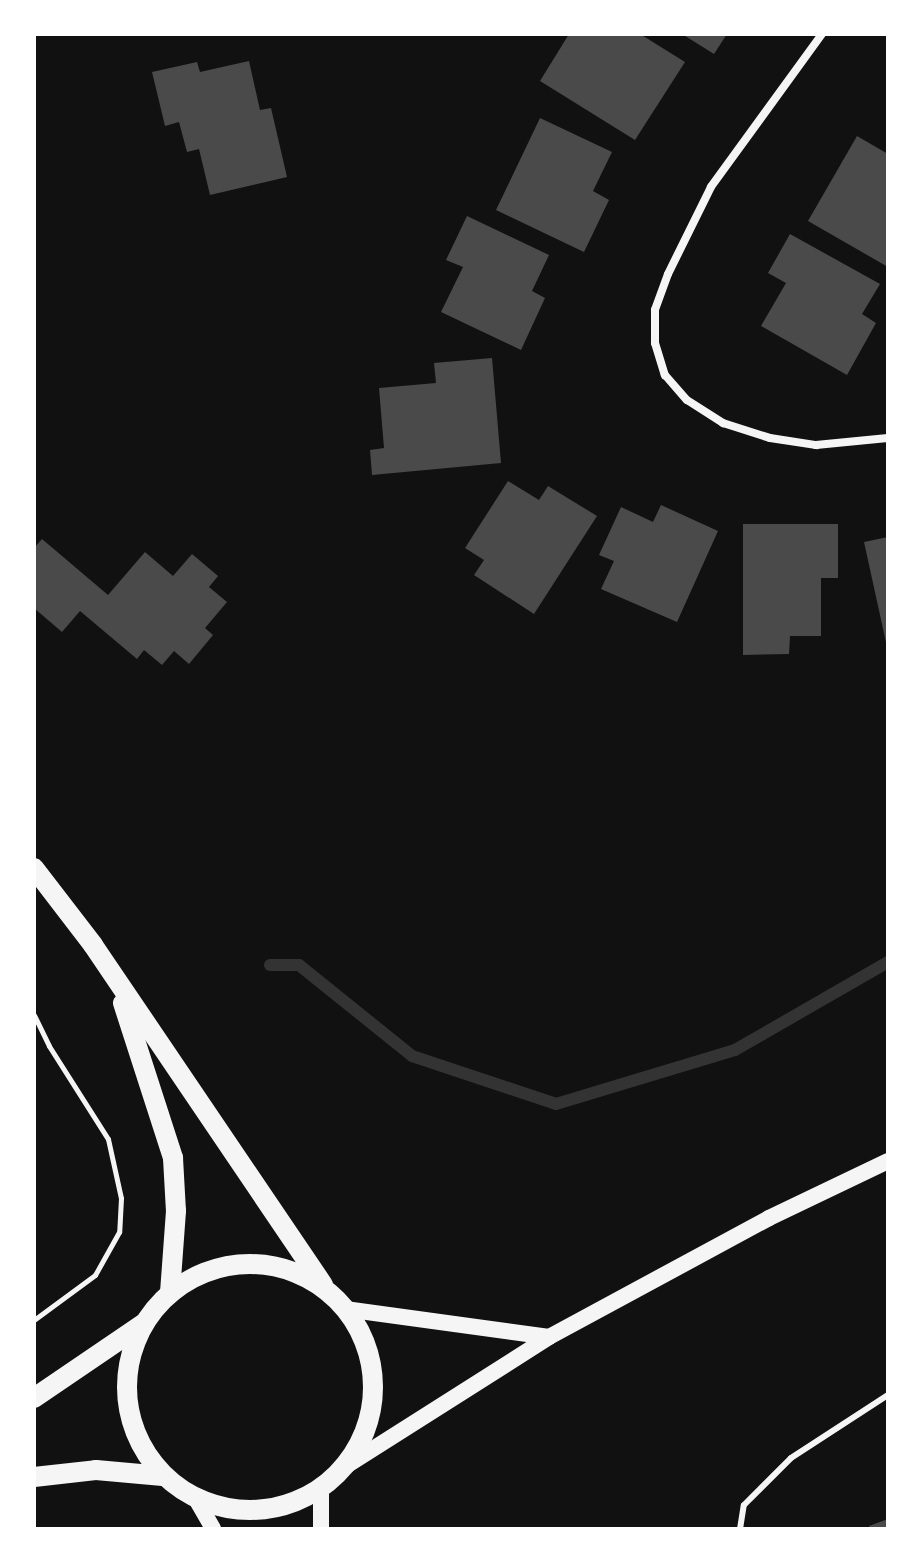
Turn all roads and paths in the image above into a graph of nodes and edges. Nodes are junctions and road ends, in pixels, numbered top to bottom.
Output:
1 (822, 34) edge
2 (888, 438) edge
3 (34, 868) edge
4 (116, 980) junction
5 (34, 1015) edge
6 (888, 1161) edge
7 (327, 1291) junction
8 (170, 1293) junction
9 (345, 1309) junction
10 (34, 1320) edge
11 (143, 1324) junction
12 (549, 1337) junction
13 (888, 1395) edge
14 (34, 1398) edge
15 (346, 1466) junction
16 (163, 1476) junction
17 (34, 1477) edge
18 (321, 1489) junction
19 (196, 1499) junction
20 (213, 1529) edge
21 (321, 1529) edge
22 (740, 1529) edge

1 - 2 street
3 - 4 main road
4 - 7 main road
4 - 8 main road
5 - 10 path
6 - 12 main road
7 - 8 main road
7 - 9 main road
8 - 11 main road
9 - 12 main road
9 - 15 main road
11 - 14 main road
11 - 16 main road
12 - 15 main road
13 - 22 lane
15 - 18 main road
16 - 17 main road
16 - 19 main road
18 - 19 main road
18 - 21 main road
19 - 20 main road

